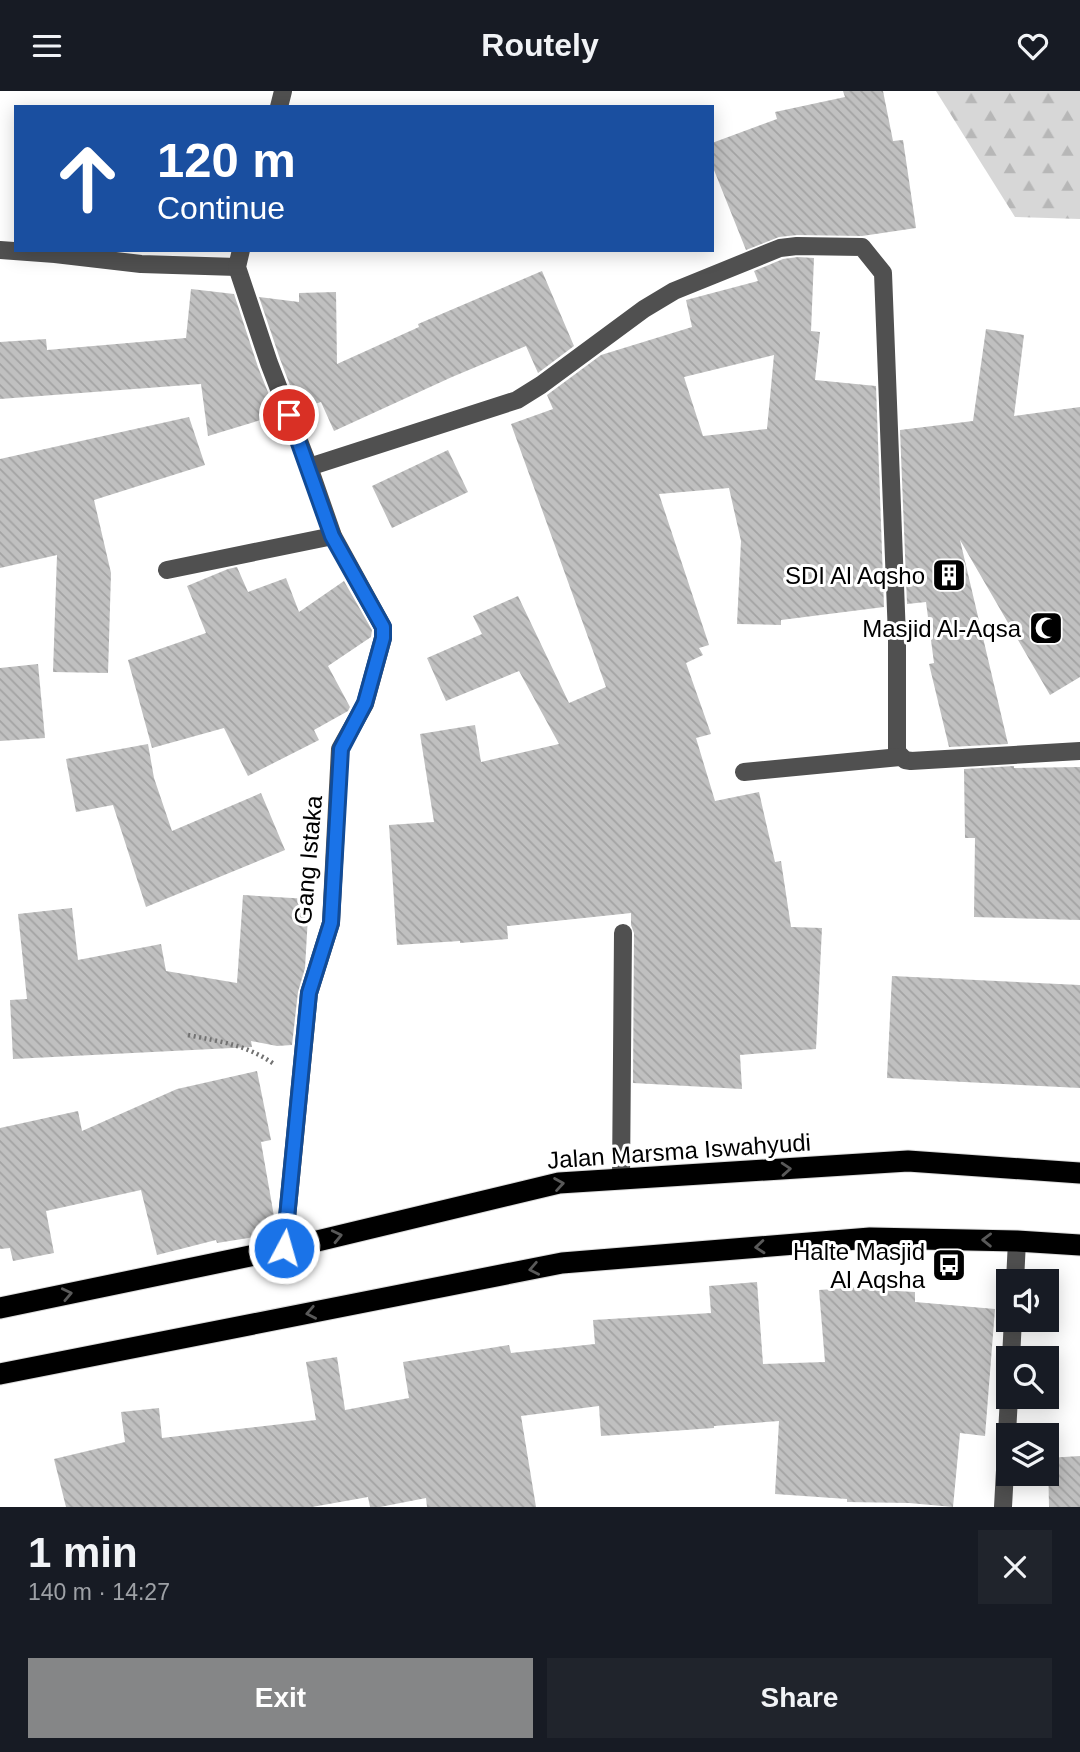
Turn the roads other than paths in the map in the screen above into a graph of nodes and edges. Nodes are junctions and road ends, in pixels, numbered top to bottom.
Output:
1 (28, 252) edge
2 (239, 258) edge
3 (309, 467) junction
4 (332, 536) junction
5 (167, 571) dead end
6 (1080, 751) edge
7 (900, 757) junction
8 (744, 772) dead end
9 (623, 933) dead end
10 (1080, 1173) edge
11 (621, 1179) junction
12 (1017, 1241) junction
13 (1080, 1245) edge
14 (284, 1248) junction
15 (1016, 1269) edge
16 (0, 1308) edge
17 (0, 1374) edge
18 (1008, 1409) edge
19 (1003, 1507) edge

1 - 2 street
2 - 3 street, Gang Istaka
3 - 4 street, Gang Istaka
3 - 7 street
4 - 5 street
4 - 14 street, Gang Istaka
6 - 7 street
7 - 8 street
9 - 11 street
11 -> 10 highway, Jalan Marsma Iswahyudi
14 -> 11 highway, Jalan Marsma Iswahyudi
12 - 13 highway
12 - 15 street
12 -> 17 highway
16 -> 14 highway, Jalan Marsma Iswahyudi
18 - 19 street

